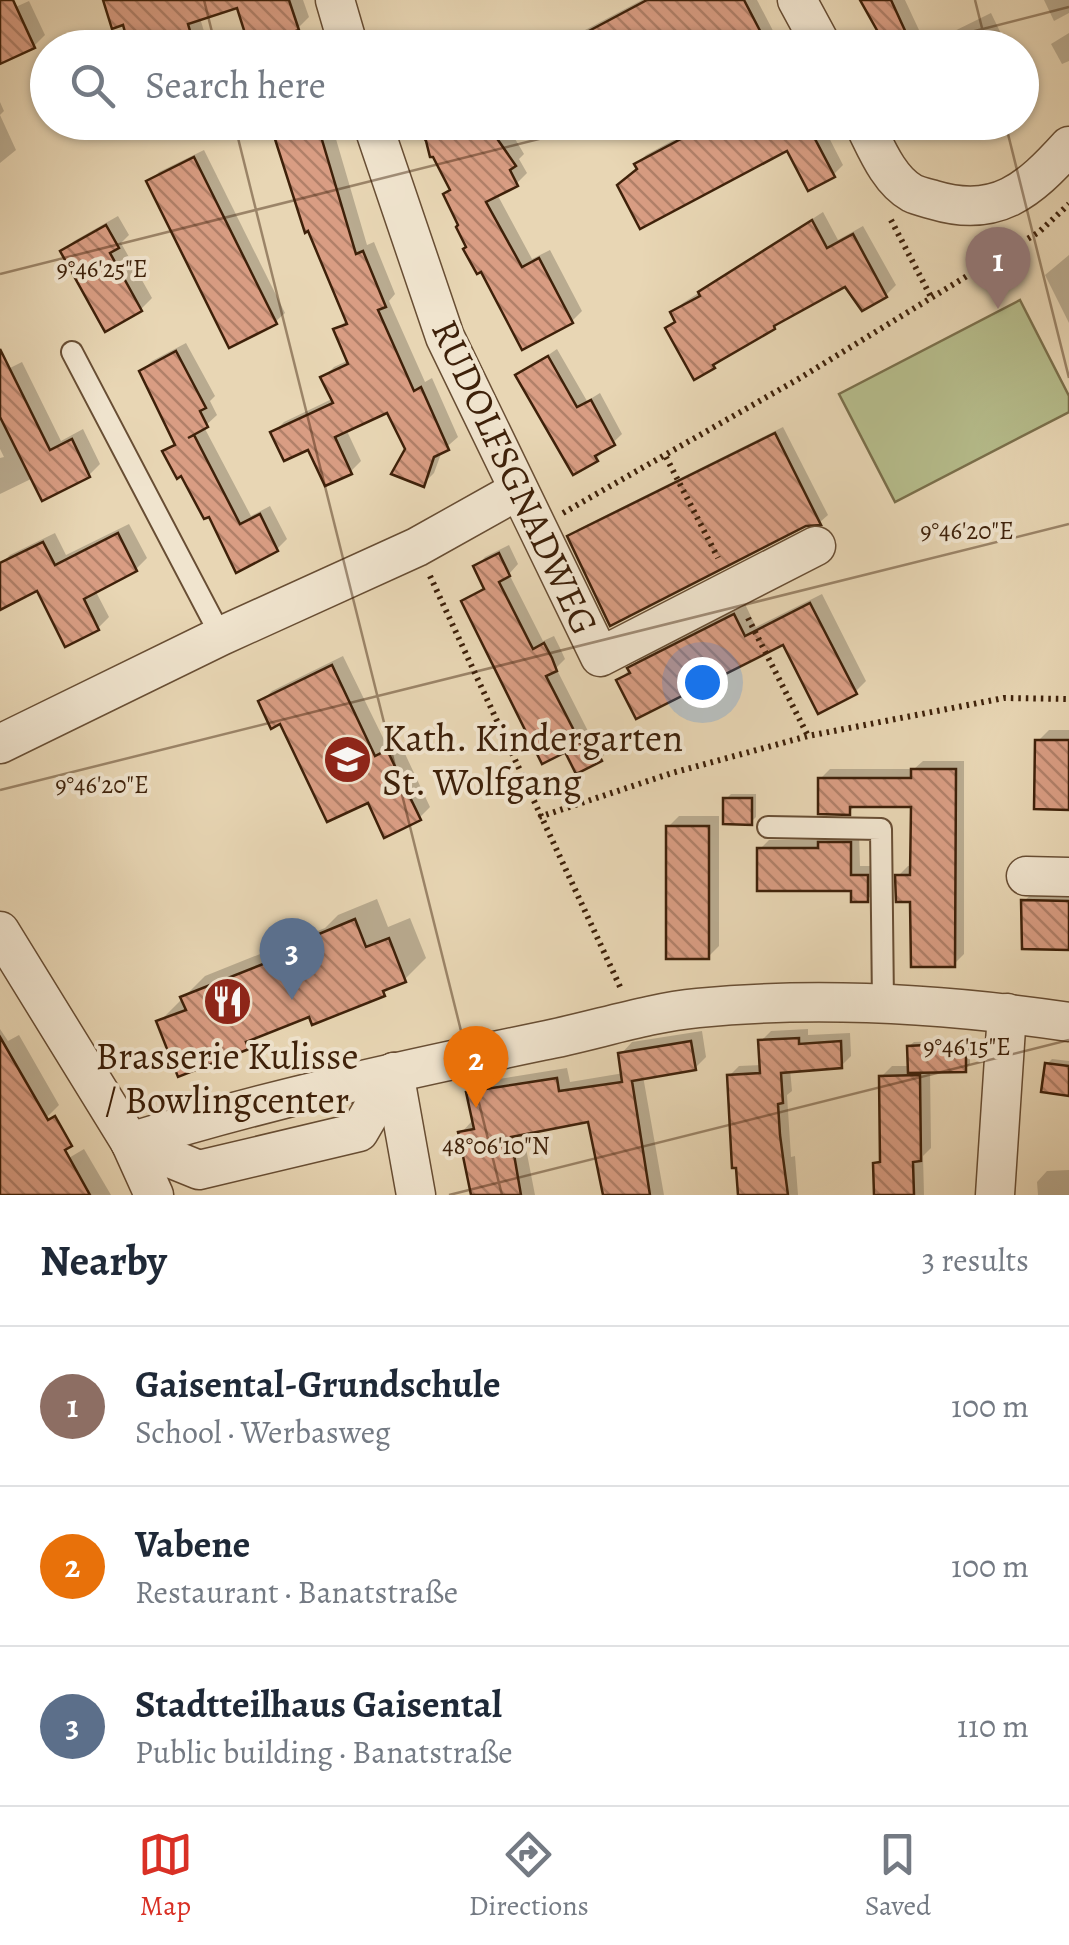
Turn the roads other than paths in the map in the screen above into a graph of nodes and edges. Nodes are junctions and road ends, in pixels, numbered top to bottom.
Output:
1 (335, 0) edge
2 (797, 0) edge
3 (344, 30) edge
4 (813, 30) edge
5 (378, 140) edge
6 (872, 140) edge
7 (1069, 146) edge
8 (72, 352) dead end
9 (517, 491) junction
10 (816, 546) dead end
11 (220, 636) junction
12 (0, 744) edge
13 (768, 827) dead end
14 (1026, 876) dead end
15 (1069, 878) edge
16 (0, 931) edge
17 (884, 1004) junction
18 (1007, 1012) junction
19 (1069, 1022) edge
20 (394, 1072) junction
21 (130, 1142) junction
22 (154, 1195) edge
23 (416, 1195) edge
24 (995, 1195) edge

1 - 3 street
2 - 4 street
5 - 9 street, RUDOLFSGNADWEG
6 - 7 street
8 - 11 lane
9 - 10 street, RUDOLFSGNADWEG
9 - 11 street
11 - 12 street
13 - 17 lane
14 - 15 street
16 - 21 street
17 - 18 street
17 - 20 street
18 - 19 street
18 - 24 street
20 - 21 street
20 - 21 street
20 - 23 street
21 - 22 street

